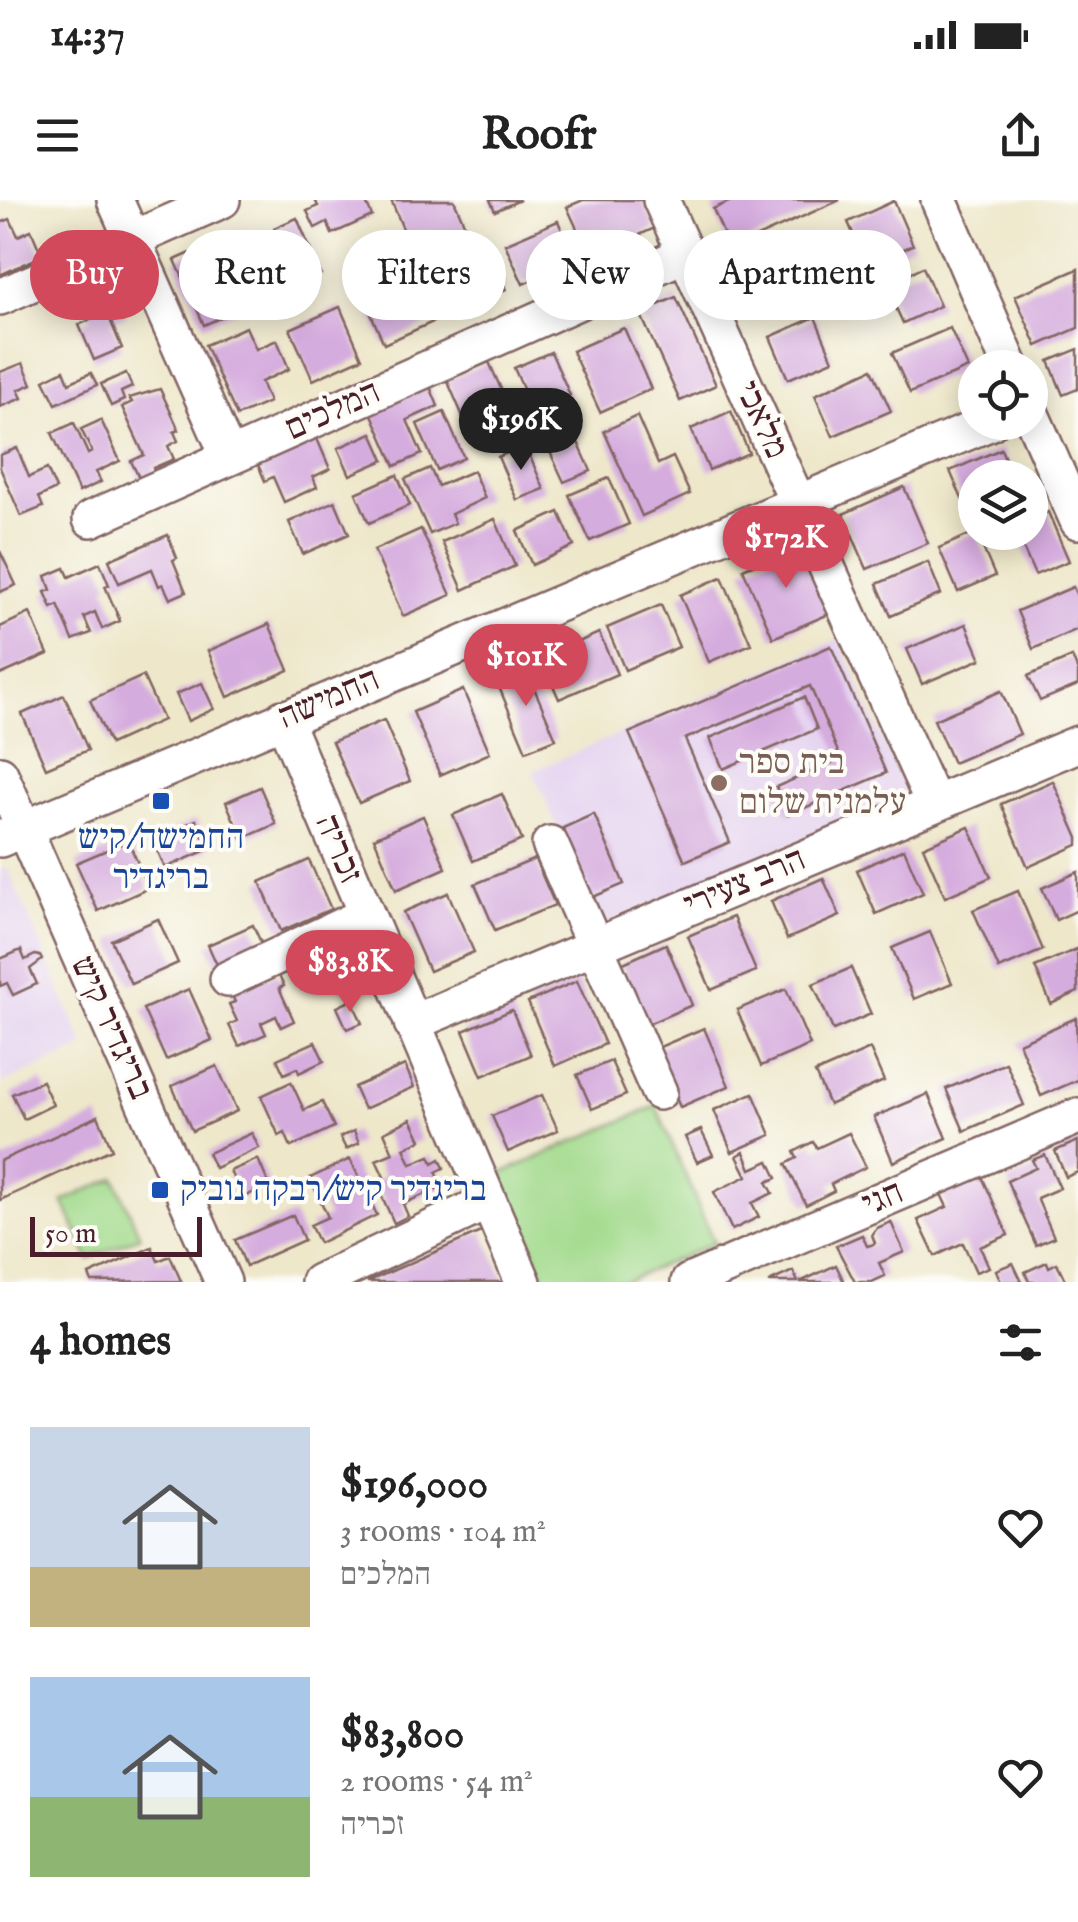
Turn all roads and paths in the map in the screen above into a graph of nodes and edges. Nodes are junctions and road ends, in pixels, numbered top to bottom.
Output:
1 (115, 200) edge
2 (222, 200) edge
3 (661, 200) edge
4 (938, 200) edge
5 (128, 230) edge
6 (154, 230) edge
7 (684, 252) edge
8 (684, 254) edge
9 (30, 284) edge
10 (0, 297) edge
11 (159, 300) edge
12 (715, 320) edge
13 (1003, 350) edge
14 (958, 436) edge
15 (1042, 440) edge
16 (230, 457) junction
17 (800, 504) junction
18 (92, 519) dead end
19 (1078, 521) edge
20 (283, 718) junction
21 (1078, 744) edge
22 (0, 774) edge
23 (934, 804) junction
24 (12, 834) edge
25 (550, 844) dead end
26 (366, 915) junction
27 (595, 946) junction
28 (228, 979) dead end
29 (412, 1022) junction
30 (659, 1092) dead end
31 (1078, 1116) edge
32 (487, 1202) junction
33 (339, 1278) edge
34 (222, 1282) edge
35 (523, 1282) edge
36 (689, 1282) edge

1 - 5 street
2 - 6 street
3 - 7 street, מלאכי
4 - 13 street
8 - 16 street, המלכים
9 - 10 street
11 - 16 street
12 - 17 street, מלאכי
14 - 17 street, החמישה
15 - 19 street
16 - 18 street, המלכים
17 - 20 street, החמישה
17 - 23 street, מלאכי
20 - 24 street, החמישה
20 - 26 street, זכריה
21 - 23 street, הרב צעירי
22 - 24 street, בריגדיר קיש
23 - 27 street, הרב צעירי
24 - 34 street, בריגדיר קיש
25 - 27 street
26 - 28 street
26 - 29 street, זכריה
27 - 29 street, הרב צעירי
27 - 30 street
29 - 32 street, זכריה
31 - 36 street, חגי
32 - 33 street
32 - 35 street

